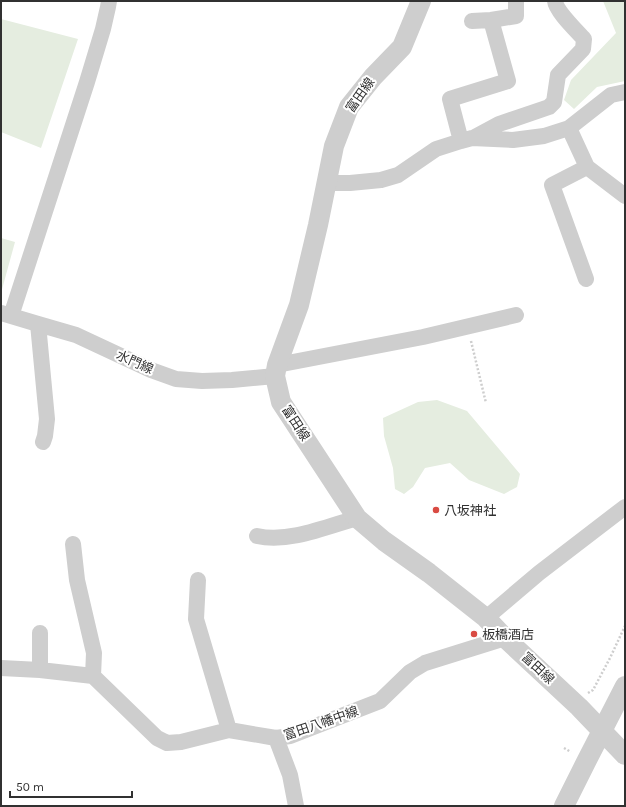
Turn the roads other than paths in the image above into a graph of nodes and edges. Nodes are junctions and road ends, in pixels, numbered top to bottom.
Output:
1 (109, 1) edge
2 (421, 1) edge
3 (516, 1) edge
4 (555, 1) edge
5 (491, 20) junction
6 (472, 21) dead end
7 (625, 92) edge
8 (569, 128) junction
9 (466, 139) junction
10 (587, 167) junction
11 (326, 183) junction
12 (625, 196) edge
13 (586, 279) dead end
14 (6, 314) edge
15 (516, 315) dead end
16 (38, 324) junction
17 (276, 370) junction
18 (43, 442) dead end
19 (625, 507) edge
20 (357, 518) junction
21 (257, 536) dead end
22 (73, 544) dead end
23 (198, 580) dead end
24 (486, 618) junction
25 (40, 633) dead end
26 (506, 638) junction
27 (1, 668) edge
28 (40, 670) junction
29 (93, 676) junction
30 (625, 686) edge
31 (229, 730) junction
32 (602, 731) junction
33 (276, 738) junction
34 (625, 755) edge
35 (296, 806) edge
36 (564, 806) edge

1 - 14 street
2 - 11 street, 富田線
3 - 5 street
4 - 9 street
5 - 6 street
5 - 9 street
7 - 8 street
8 - 9 street
8 - 10 street
9 - 11 street
10 - 12 street
10 - 13 street
11 - 17 street, 富田線
14 - 16 street, 水門線
15 - 17 street, 水門線
16 - 17 street, 水門線
16 - 18 street
17 - 20 street, 富田線
19 - 24 street
20 - 21 street
20 - 24 street, 富田線
22 - 29 street
23 - 31 street
24 - 26 street, 富田線
25 - 28 street
26 - 32 street, 富田線
26 - 33 street, 富田八幡中線
27 - 28 street
28 - 29 street
29 - 31 street, 富田八幡中線
30 - 32 street
31 - 33 street, 富田八幡中線
32 - 34 street, 富田線
32 - 36 street
33 - 35 street

